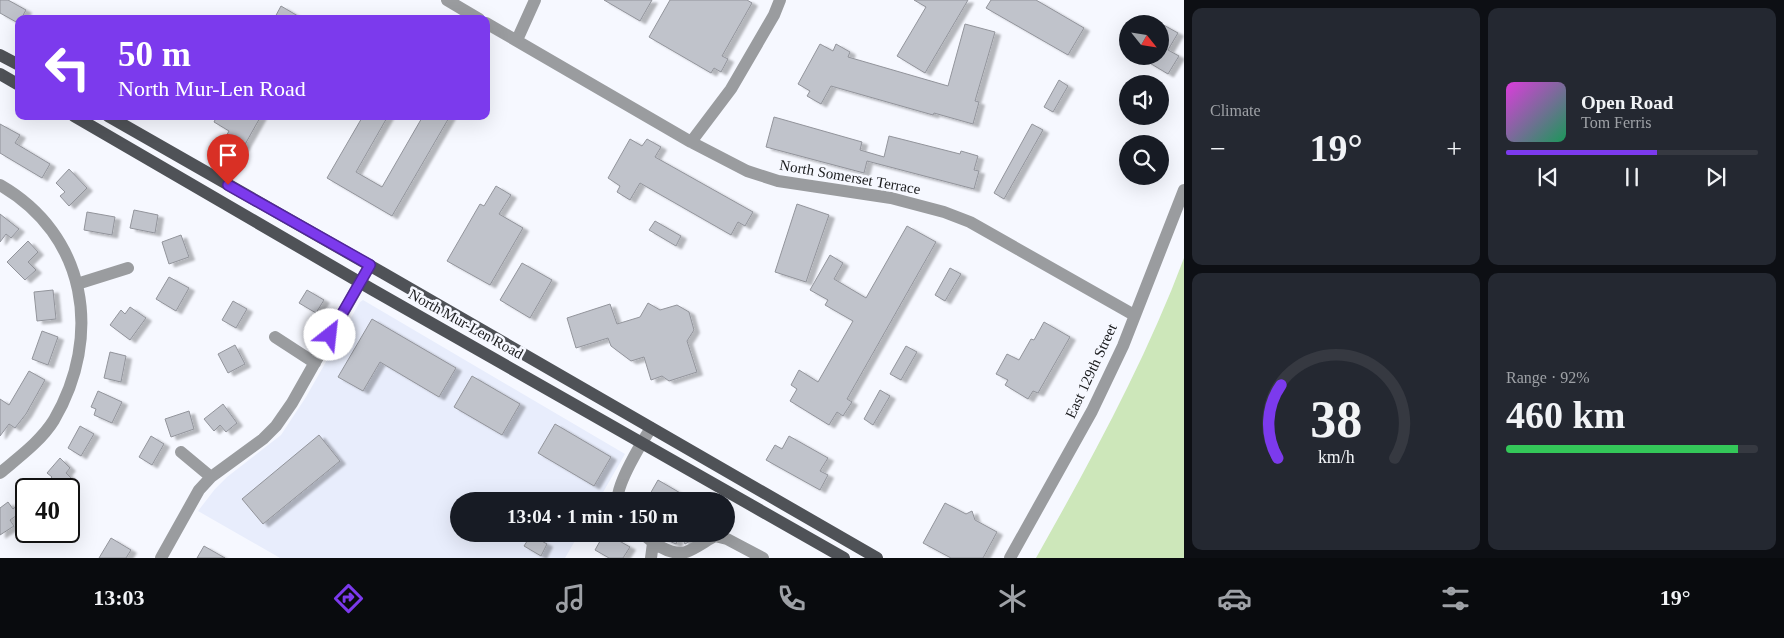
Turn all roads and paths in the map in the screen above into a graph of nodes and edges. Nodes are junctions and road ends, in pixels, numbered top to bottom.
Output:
1 (447, 0) edge
2 (535, 0) edge
3 (780, 0) edge
4 (472, 15) edge
5 (490, 25) edge
6 (517, 40) junction
7 (1, 58) edge
8 (15, 63) edge
9 (0, 74) edge
10 (15, 83) edge
11 (81, 120) edge
12 (115, 120) edge
13 (691, 142) junction
14 (0, 185) edge
15 (1184, 190) edge
16 (370, 265) junction
17 (128, 268) dead end
18 (360, 282) junction
19 (76, 284) junction
20 (1134, 315) junction
21 (274, 337) dead end
22 (315, 363) junction
23 (651, 428) junction
24 (642, 442) junction
25 (181, 452) dead end
26 (0, 473) edge
27 (211, 477) junction
28 (619, 492) edge
29 (653, 543) joint
30 (161, 558) edge
31 (651, 558) edge
32 (763, 558) edge
33 (844, 558) edge
34 (877, 558) edge
35 (1010, 558) edge

1 - 4 street
2 - 6 street
3 - 13 street
5 - 6 street, North Somerset Terrace
6 - 13 street, North Somerset Terrace
7 - 8 main road
9 - 10 main road
11 - 18 main road, North Mur-Len Road
12 - 16 main road, North Mur-Len Road
13 - 20 street, North Somerset Terrace
14 - 19 street
15 - 20 street, East 129th Street
16 - 18 street
16 - 23 main road, North Mur-Len Road
17 - 19 street
18 - 22 street
18 - 24 main road, North Mur-Len Road
19 - 26 street
20 - 35 street, East 129th Street
21 - 22 street
22 - 27 street
23 - 24 street
23 - 34 main road, North Mur-Len Road
24 - 28 street
24 - 33 main road, North Mur-Len Road
25 - 27 street
27 - 30 street
29 - 31 street
29 - 32 street

